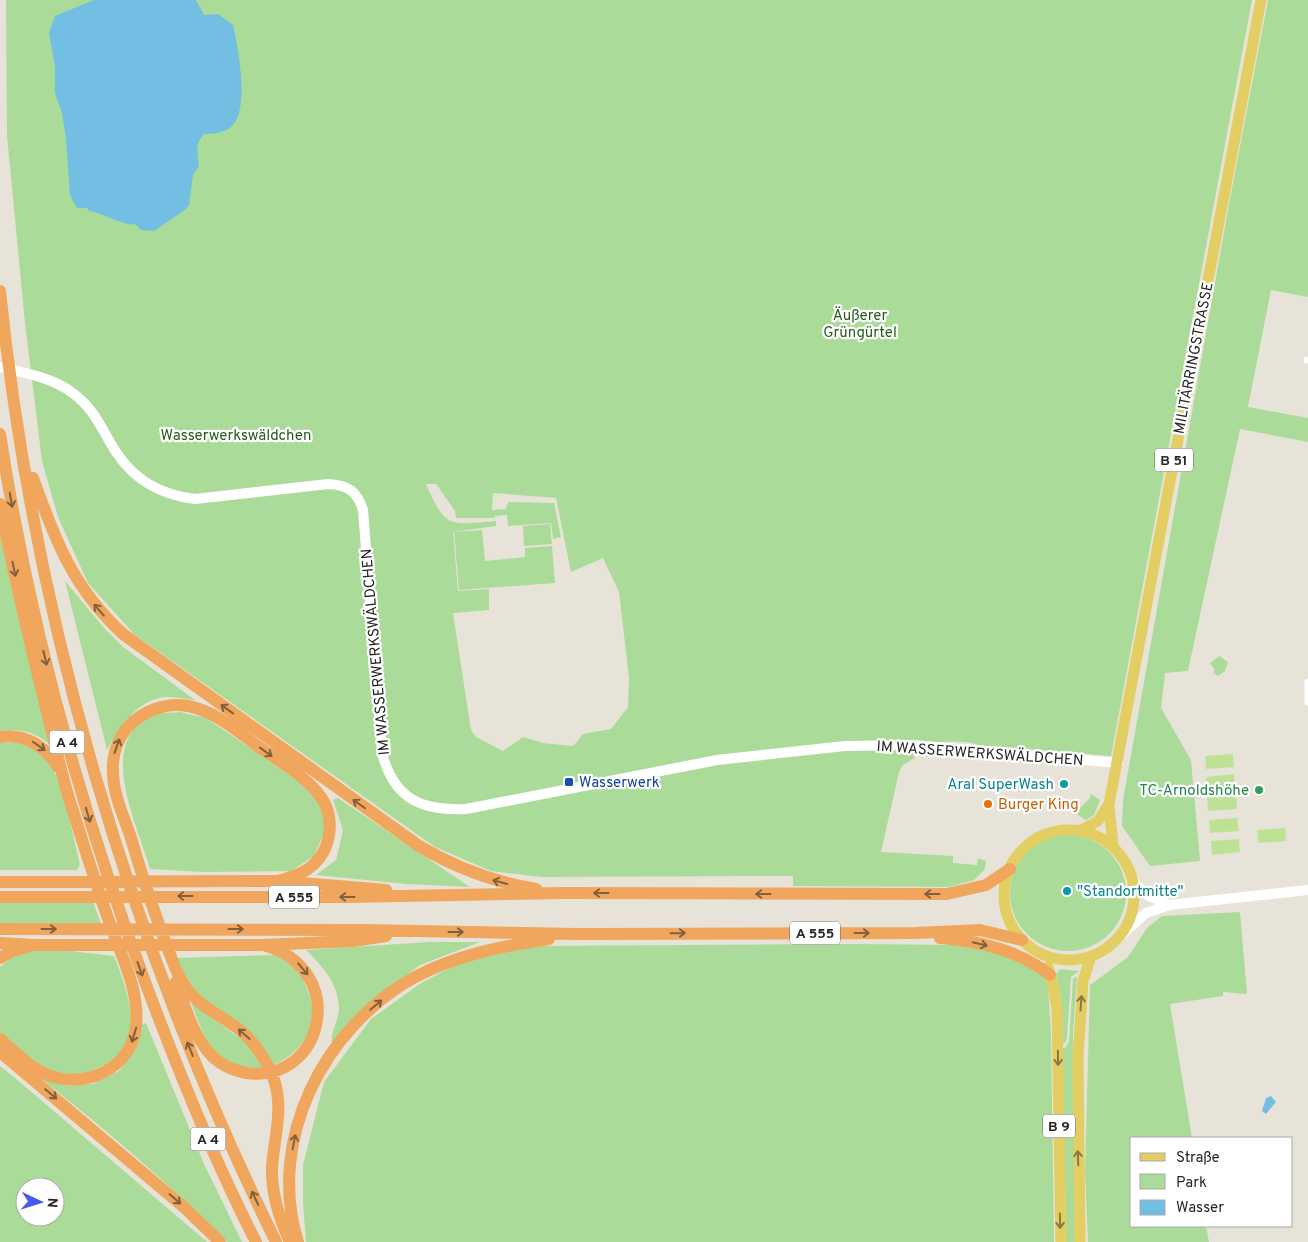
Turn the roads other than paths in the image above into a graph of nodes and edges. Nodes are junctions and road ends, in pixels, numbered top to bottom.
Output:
1 (1261, 0) edge
2 (0, 291) edge
3 (0, 367) edge
4 (0, 434) edge
5 (20, 440) junction
6 (0, 504) edge
7 (1308, 682) edge
8 (1308, 702) edge
9 (76, 707) junction
10 (0, 737) edge
11 (1118, 763) junction
12 (64, 778) junction
13 (1109, 804) junction
14 (1081, 830) junction
15 (1113, 845) junction
16 (1010, 868) junction
17 (1131, 879) junction
18 (2, 881) edge
19 (278, 881) junction
20 (1308, 890) edge
21 (566, 893) junction
22 (431, 895) junction
23 (0, 897) edge
24 (1169, 905) junction
25 (0, 929) edge
26 (408, 932) junction
27 (915, 933) junction
28 (578, 934) junction
29 (1118, 938) junction
30 (1022, 940) junction
31 (0, 942) edge
32 (35, 945) junction
33 (263, 945) junction
34 (1044, 954) junction
35 (1091, 956) junction
36 (0, 958) edge
37 (127, 971) junction
38 (1050, 975) junction
39 (0, 1039) edge
40 (167, 1040) junction
41 (0, 1052) edge
42 (220, 1242) edge
43 (256, 1242) edge
44 (276, 1242) edge
45 (290, 1242) edge
46 (298, 1242) edge
47 (1061, 1242) edge
48 (1080, 1242) edge

1 - 11 main road, MILITÄRRINGSTRASSE / B 51
2 - 5 highway, A 4
3 - 11 street, IM WASSERWERKSWÄLDCHEN
4 -> 40 highway, A 4
5 - 9 highway, A 4
21 -> 5 highway
6 -> 12 highway
7 - 8 street
33 -> 9 highway
44 -> 9 highway, A 4
10 -> 12 highway
11 - 13 main road, MILITÄRRINGSTRASSE / B 51
12 - 37 highway
13 - 14 main road, MILITÄRRINGSTRASSE / B 51
13 - 15 main road, MILITÄRRINGSTRASSE / B 51
14 - 15 main road
14 - 16 main road
15 - 17 main road
16 -> 21 highway, A 555
16 - 30 main road
17 - 24 street
17 - 29 main road
18 - 19 highway
19 - 22 highway
45 -> 19 highway
20 - 24 street
21 - 22 highway, A 555
22 -> 23 highway, A 555
24 - 29 street
25 -> 26 highway, A 555
26 -> 28 highway, A 555
26 - 33 highway
28 -> 27 highway, A 555
27 - 30 highway
27 -> 38 highway
46 -> 28 highway
29 - 35 main road
30 - 34 main road
31 - 32 highway
32 - 33 highway
32 - 36 highway
34 - 35 main road
34 - 38 main road, B 9
48 -> 35 main road, B 9
37 -> 39 highway
37 - 40 highway
38 -> 47 main road, B 9
40 - 43 highway, A 4
41 -> 42 highway

